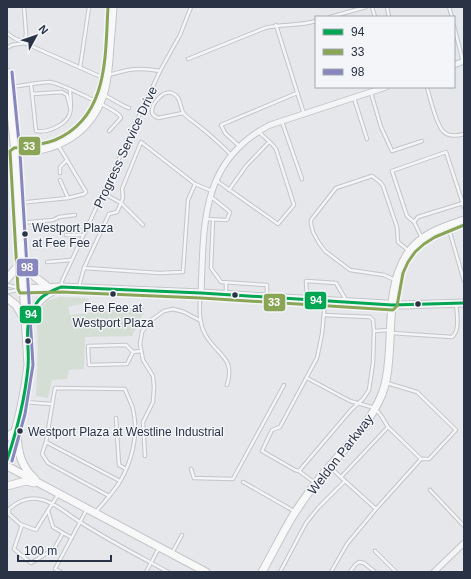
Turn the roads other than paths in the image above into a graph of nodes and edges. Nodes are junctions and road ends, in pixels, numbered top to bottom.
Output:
1 (24, 7) edge
2 (88, 7) edge
3 (113, 7) edge
4 (191, 7) edge
5 (366, 7) edge
6 (334, 16) edge
7 (315, 21) edge
8 (276, 25) junction
9 (455, 30) edge
10 (7, 33) edge
11 (25, 43) junction
12 (7, 48) edge
13 (188, 59) dead end
14 (464, 62) edge
15 (80, 68) junction
16 (7, 72) edge
17 (160, 72) junction
18 (107, 76) junction
19 (31, 84) junction
20 (9, 87) junction
21 (383, 88) edge
22 (427, 88) edge
23 (70, 90) junction
24 (370, 92) junction
25 (297, 93) junction
26 (32, 94) junction
27 (104, 94) junction
28 (354, 98) junction
29 (100, 104) junction
30 (129, 108) dead end
31 (70, 109) junction
32 (183, 113) junction
33 (304, 114) junction
34 (282, 122) junction
35 (108, 131) dead end
36 (259, 131) junction
37 (464, 134) edge
38 (367, 139) dead end
39 (422, 141) dead end
40 (269, 142) junction
41 (58, 145) junction
42 (240, 147) junction
43 (11, 153) edge
44 (231, 156) junction
45 (67, 160) junction
46 (60, 173) dead end
47 (302, 179) dead end
48 (60, 180) dead end
49 (216, 180) junction
50 (195, 184) junction
51 (229, 190) junction
52 (103, 193) junction
53 (211, 193) junction
54 (68, 198) junction
55 (18, 203) junction
56 (121, 203) junction
57 (463, 203) junction
58 (464, 207) edge
59 (75, 215) dead end
60 (205, 219) junction
61 (213, 220) junction
62 (464, 220) edge
63 (414, 222) junction
64 (19, 223) junction
65 (142, 225) dead end
66 (448, 225) junction
67 (66, 235) dead end
68 (83, 235) junction
69 (422, 238) junction
70 (409, 251) junction
71 (72, 260) junction
72 (21, 261) junction
73 (47, 262) dead end
74 (84, 268) junction
75 (7, 279) edge
76 (396, 280) junction
77 (464, 281) edge
78 (226, 282) junction
79 (7, 285) edge
80 (61, 287) junction
81 (48, 288) junction
82 (79, 288) junction
83 (23, 289) junction
84 (7, 292) edge
85 (200, 293) junction
86 (226, 294) junction
87 (267, 297) junction
88 (7, 298) edge
89 (306, 299) junction
90 (325, 301) junction
91 (347, 302) junction
92 (464, 303) edge
93 (456, 304) junction
94 (392, 305) junction
95 (324, 315) junction
96 (199, 320) junction
97 (26, 322) junction
98 (374, 331) junction
99 (391, 332) junction
100 (27, 335) junction
101 (133, 352) junction
102 (142, 352) junction
103 (307, 378) junction
104 (386, 383) junction
105 (227, 385) dead end
106 (284, 386) dead end
107 (23, 402) junction
108 (358, 403) junction
109 (52, 404) junction
110 (375, 408) junction
111 (116, 418) dead end
112 (388, 427) junction
113 (17, 430) junction
114 (7, 437) edge
115 (46, 442) junction
116 (145, 456) dead end
117 (421, 459) junction
118 (7, 460) edge
119 (7, 466) edge
120 (329, 467) junction
121 (126, 469) junction
122 (190, 469) dead end
123 (299, 471) junction
124 (341, 477) junction
125 (120, 481) junction
126 (345, 481) junction
127 (243, 482) dead end
128 (316, 484) junction
129 (43, 485) junction
130 (7, 486) edge
131 (430, 490) dead end
132 (59, 494) junction
133 (108, 496) junction
134 (52, 504) junction
135 (87, 509) junction
136 (376, 510) junction
137 (48, 511) junction
138 (295, 512) junction
139 (95, 513) junction
140 (80, 522) junction
141 (22, 525) junction
142 (464, 526) edge
143 (63, 533) junction
144 (182, 535) dead end
145 (72, 538) junction
146 (464, 543) edge
147 (160, 547) junction
148 (375, 551) dead end
149 (172, 554) junction
150 (151, 563) junction
151 (61, 572) edge
152 (146, 572) edge
153 (168, 572) edge
154 (206, 572) edge
155 (262, 572) edge
156 (280, 572) edge
157 (332, 572) edge
158 (350, 572) edge
159 (375, 572) edge
160 (396, 572) edge
161 (434, 572) edge

1 - 11 lane
2 - 15 lane
3 - 18 street
4 - 17 lane, Progress Service Drive
5 - 6 lane
7 - 8 lane
8 - 13 lane
8 - 25 lane
9 - 14 lane
10 - 11 lane
11 - 12 lane
11 - 15 lane
15 - 18 lane
16 - 20 street
17 - 18 lane
17 - 52 lane, Progress Service Drive
18 - 27 street
19 - 20 lane
19 - 23 lane
19 - 26 lane
20 - 43 street
21 - 24 street
22 - 37 lane
23 - 29 lane
23 - 31 lane
24 - 28 street
24 - 39 lane
25 - 33 lane
25 - 42 lane
26 - 31 lane
26 - 31 lane
27 - 29 street
27 - 30 lane
28 - 33 street
28 - 38 lane
29 - 35 lane
29 - 41 street
32 - 32 lane
32 - 44 lane
33 - 34 street
34 - 36 street
34 - 47 lane
36 - 40 lane
36 - 42 street
40 - 51 lane
40 - 51 lane
41 - 43 street
41 - 45 lane
42 - 44 street
43 - 55 street
44 - 49 street
45 - 46 lane
45 - 54 lane
48 - 54 lane
49 - 51 lane
49 - 53 street
50 - 53 lane
50 - 56 lane
50 - 74 lane
52 - 56 lane
52 - 68 lane, Progress Service Drive
53 - 60 street
53 - 61 lane
54 - 55 lane
55 - 64 street
56 - 65 lane
56 - 74 lane
57 - 58 lane
57 - 63 lane
57 - 63 lane
59 - 64 lane
60 - 61 lane
60 - 85 street
61 - 78 lane
62 - 66 street, Weldon Parkway
63 - 69 lane
64 - 72 street
66 - 69 street, Weldon Parkway
66 - 77 lane
67 - 68 lane
68 - 71 lane, Progress Service Drive
69 - 70 street, Weldon Parkway
70 - 76 street, Weldon Parkway
70 - 76 lane
71 - 73 lane
71 - 80 lane, Progress Service Drive
72 - 75 street
72 - 81 street
72 - 83 street
74 - 82 lane
76 - 94 street, Weldon Parkway
78 - 86 lane
78 - 87 lane
79 - 83 lane
80 - 81 street
80 - 82 street
80 - 100 street
81 - 83 street
82 - 85 street
83 - 84 lane
83 - 97 street
85 - 86 street
85 - 96 lane
86 - 87 street
87 - 89 street
88 - 97 street
89 - 90 street
89 - 91 lane
90 - 91 street
90 - 95 lane
91 - 94 street
92 - 93 street
93 - 94 street
93 - 99 lane
94 - 99 street, Weldon Parkway
95 - 98 lane
95 - 103 lane
96 - 102 lane
96 - 105 lane
97 - 100 street
98 - 99 lane
98 - 108 lane
99 - 104 street, Weldon Parkway
100 - 107 street
101 - 101 lane
101 - 102 lane
102 - 116 lane
103 - 108 lane
103 - 123 lane
104 - 110 street, Weldon Parkway
104 - 117 lane
106 - 122 lane
107 - 109 lane
107 - 113 street
108 - 110 lane
108 - 123 lane
109 - 115 lane
109 - 121 lane
110 - 112 lane
110 - 120 street, Weldon Parkway
111 - 121 lane
112 - 117 lane
112 - 124 lane
113 - 114 street
113 - 118 street
113 - 129 street
115 - 125 lane
115 - 133 lane
117 - 136 lane
119 - 129 street
120 - 124 lane
120 - 128 street, Weldon Parkway
121 - 125 lane
123 - 128 lane
124 - 126 lane
125 - 133 lane
126 - 136 lane
126 - 156 lane
127 - 138 lane
128 - 138 street, Weldon Parkway
129 - 130 street
129 - 132 street
131 - 142 lane
132 - 134 lane
132 - 135 street
133 - 139 lane
134 - 137 lane
134 - 140 lane
134 - 141 lane
135 - 139 street
135 - 140 lane
136 - 157 lane
137 - 141 lane
137 - 143 lane
138 - 155 street, Weldon Parkway
139 - 147 street
140 - 145 lane
140 - 150 lane
141 - 143 lane
143 - 145 lane
144 - 149 lane
145 - 151 lane
146 - 161 street
147 - 149 street
147 - 150 lane
148 - 160 lane
149 - 154 street
150 - 152 lane
150 - 153 lane
158 - 159 lane

